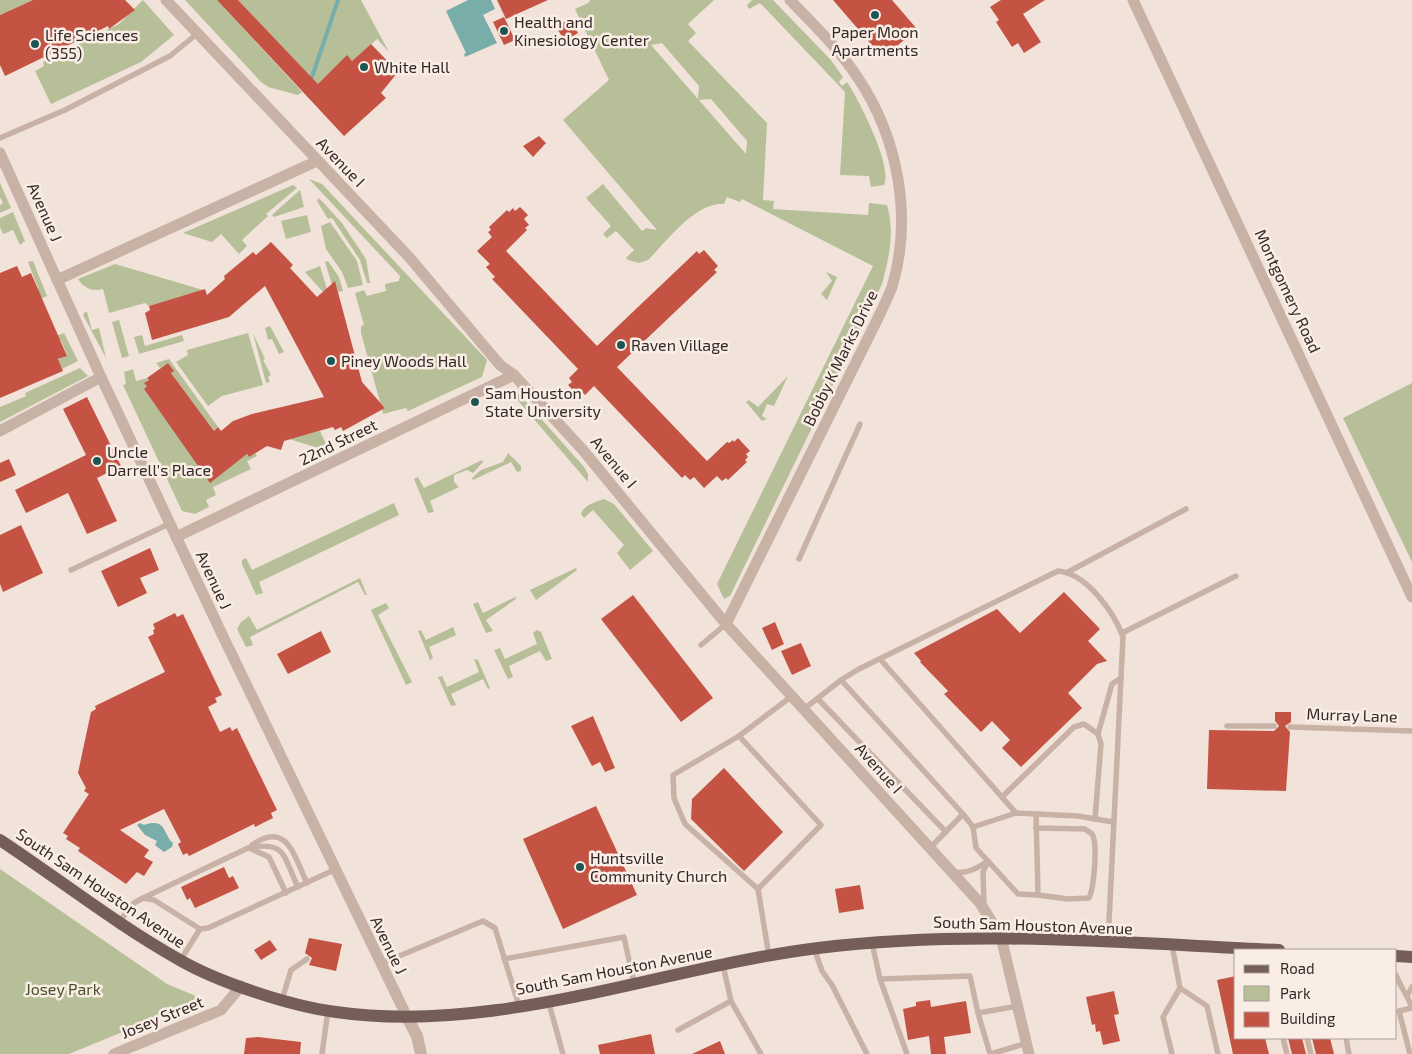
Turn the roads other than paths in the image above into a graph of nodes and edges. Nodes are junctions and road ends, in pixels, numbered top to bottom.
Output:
1 (166, 0) edge
2 (790, 0) edge
3 (1133, 0) edge
4 (198, 33) junction
5 (0, 138) edge
6 (0, 153) edge
7 (317, 161) junction
8 (57, 280) junction
9 (514, 375) junction
10 (101, 377) junction
11 (860, 424) dead end
12 (0, 431) edge
13 (1186, 509) dead end
14 (170, 524) junction
15 (176, 537) junction
16 (799, 559) dead end
17 (71, 570) dead end
18 (1068, 572) junction
19 (1236, 576) dead end
20 (1412, 597) edge
21 (726, 624) junction
22 (1122, 633) junction
23 (701, 645) dead end
24 (880, 659) junction
25 (1121, 678) junction
26 (841, 680) junction
27 (792, 696) junction
28 (818, 698) junction
29 (804, 709) junction
30 (1227, 726) dead end
31 (1274, 726) dead end
32 (1290, 727) dead end
33 (1412, 731) edge
34 (1098, 734) junction
35 (739, 736) junction
36 (1002, 796) junction
37 (1016, 812) junction
38 (963, 814) junction
39 (1036, 814) junction
40 (1095, 819) junction
41 (1113, 822) junction
42 (973, 827) junction
43 (1036, 828) junction
44 (946, 832) junction
45 (0, 840) edge
46 (248, 848) junction
47 (930, 848) junction
48 (988, 861) junction
49 (334, 870) junction
50 (951, 872) junction
51 (307, 883) junction
52 (298, 888) junction
53 (758, 889) junction
54 (286, 893) junction
55 (1038, 895) junction
56 (143, 898) junction
57 (984, 910) junction
58 (119, 922) junction
59 (200, 929) junction
60 (1001, 937) junction
61 (872, 942) junction
62 (1108, 942) junction
63 (1172, 945) junction
64 (814, 948) junction
65 (1256, 949) edge
66 (769, 956) junction
67 (1397, 956) edge
68 (1412, 956) edge
69 (307, 959) dead end
70 (504, 959) junction
71 (180, 961) junction
72 (380, 964) junction
73 (723, 965) junction
74 (1397, 977) edge
75 (880, 979) junction
76 (634, 983) junction
77 (241, 986) junction
78 (1412, 987) edge
79 (1180, 988) junction
80 (1408, 994) junction
81 (282, 1000) junction
82 (548, 1000) junction
83 (731, 1001) junction
84 (519, 1006) junction
85 (1018, 1006) junction
86 (1412, 1008) edge
87 (328, 1010) junction
88 (978, 1013) junction
89 (407, 1017) junction
90 (678, 1030) dead end
91 (1283, 1039) edge
92 (1307, 1039) edge
93 (1346, 1039) edge
94 (1028, 1048) edge
95 (114, 1054) edge
96 (322, 1054) edge
97 (421, 1054) edge
98 (563, 1054) edge
99 (760, 1054) edge
100 (867, 1054) edge
101 (907, 1054) edge
102 (990, 1054) edge
103 (1172, 1054) edge
104 (1218, 1054) edge
105 (1287, 1054) edge
106 (1310, 1054) edge
107 (1350, 1054) edge
108 (1410, 1054) edge

1 - 4 street, Avenue I
2 - 21 street, Bobby K Marks Drive
3 - 20 street, Montgomery Road
4 - 5 lane
4 - 7 street, Avenue I
6 - 8 street, Avenue J
7 - 8 street
7 - 9 street, Avenue I
8 - 10 street, Avenue J
9 - 15 street, 22nd Street
9 - 21 street, Avenue I
10 - 12 street
10 - 14 street, Avenue J
11 - 16 lane
13 - 18 lane
14 - 15 street, Avenue J
14 - 17 lane
15 - 49 street, Avenue J
18 - 22 lane
18 - 24 lane
19 - 22 lane
21 - 23 lane
21 - 27 street, Avenue I
22 - 25 lane
24 - 26 lane
24 - 36 lane
25 - 34 lane
25 - 41 lane
26 - 28 lane
26 - 38 lane
27 - 29 street, Avenue I
27 - 35 lane
28 - 29 lane
28 - 44 lane
29 - 47 street, Avenue I
30 - 31 lane
32 - 33 lane, Murray Lane
34 - 36 lane
34 - 40 lane
35 - 53 lane
35 - 53 lane
36 - 37 lane
37 - 39 lane
37 - 42 lane
38 - 42 lane
38 - 44 lane
39 - 40 lane
39 - 43 lane
40 - 41 lane
41 - 62 lane
42 - 48 lane
43 - 55 lane
43 - 55 lane
44 - 47 lane
45 - 58 main road, South Sam Houston Avenue
46 - 51 lane
46 - 52 lane
46 - 54 lane
46 - 56 lane
47 - 50 street, Avenue I
48 - 50 lane
48 - 55 lane
48 - 57 lane
49 - 51 lane
49 - 72 street, Avenue J
50 - 57 street, Avenue I
51 - 52 lane
52 - 54 lane
53 - 66 lane
54 - 59 lane
56 - 58 lane
56 - 59 lane
57 - 60 street, Avenue I
58 - 71 main road, South Sam Houston Avenue
59 - 71 lane
60 - 61 main road, South Sam Houston Avenue
60 - 62 main road, South Sam Houston Avenue
60 - 85 street, Avenue I
61 - 64 main road, South Sam Houston Avenue
61 - 75 lane
62 - 63 main road, South Sam Houston Avenue
63 - 65 main road, South Sam Houston Avenue
63 - 79 lane
64 - 66 main road, South Sam Houston Avenue
64 - 100 lane
66 - 73 main road, South Sam Houston Avenue
67 - 68 main road
69 - 81 lane
70 - 72 lane
70 - 76 lane
70 - 84 lane
71 - 77 main road, South Sam Houston Avenue
72 - 89 street, Avenue J
73 - 76 main road, South Sam Houston Avenue
73 - 83 lane
74 - 80 lane
75 - 88 lane
75 - 101 lane
76 - 82 main road, South Sam Houston Avenue
77 - 81 main road, South Sam Houston Avenue
77 - 95 street, Josey Street
78 - 80 lane
79 - 103 lane
79 - 104 lane
80 - 86 lane
81 - 87 main road, South Sam Houston Avenue
82 - 84 main road, South Sam Houston Avenue
82 - 98 lane
83 - 90 lane
83 - 99 lane
84 - 89 main road, South Sam Houston Avenue
85 - 88 lane
85 - 94 street, Avenue I
86 - 108 lane
87 - 89 main road, South Sam Houston Avenue
87 - 96 lane
88 - 102 lane
89 - 97 street
91 - 105 lane
92 - 106 lane
93 - 107 lane
94 - 102 lane

